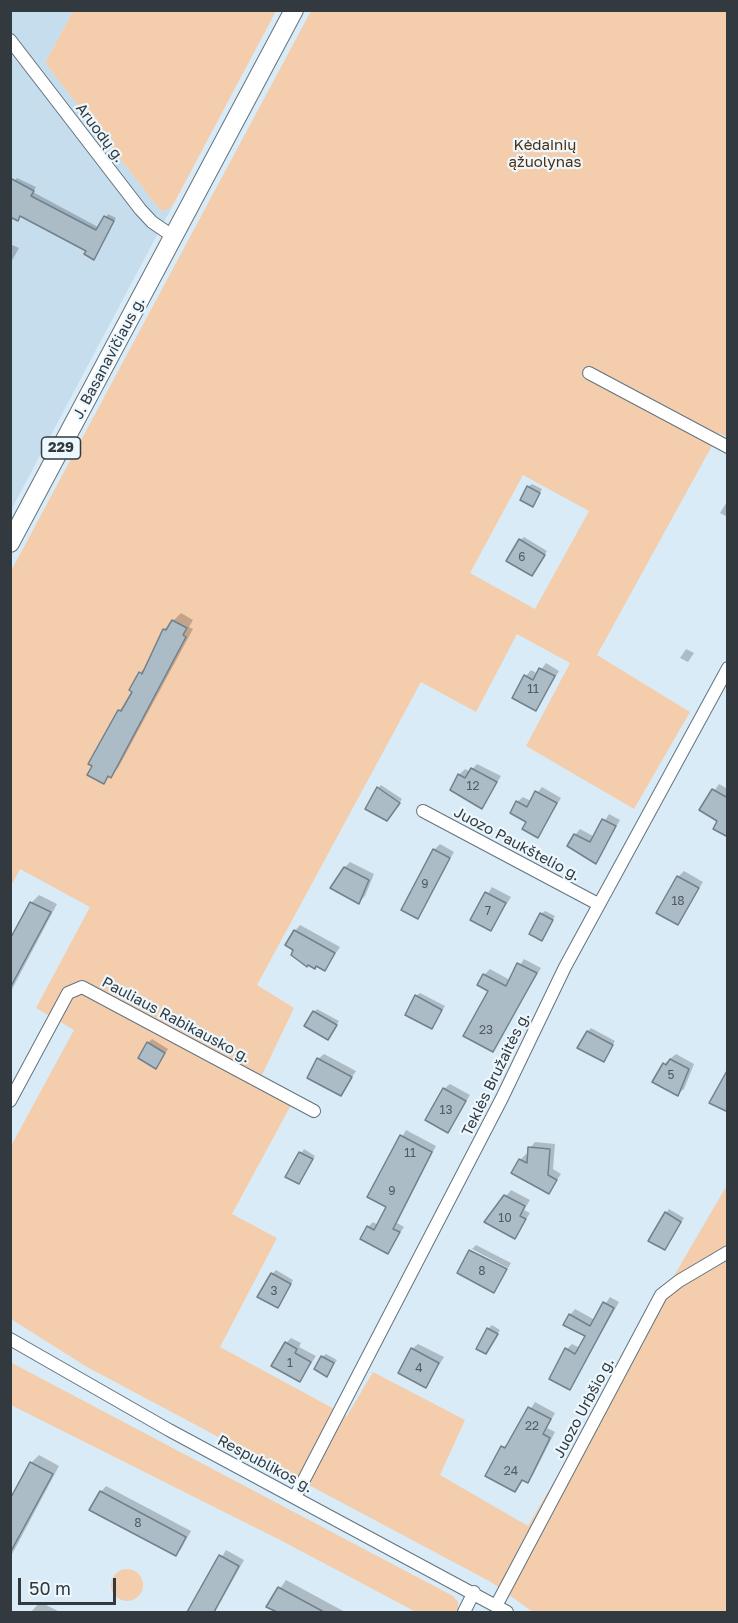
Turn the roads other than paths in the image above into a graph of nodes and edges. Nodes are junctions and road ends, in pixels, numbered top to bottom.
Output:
1 (294, 10) edge
2 (10, 40) edge
3 (174, 237) junction
4 (590, 373) dead end
5 (728, 447) edge
6 (10, 543) edge
7 (728, 668) edge
8 (423, 811) dead end
9 (598, 904) junction
10 (10, 1101) edge
11 (314, 1111) dead end
12 (728, 1252) edge
13 (10, 1339) edge
14 (295, 1497) junction
15 (474, 1592) junction
16 (501, 1609) edge
17 (464, 1612) edge

1 - 3 main road, 229
2 - 3 street, Aruodų g.
3 - 6 main road, J. Basanavičiaus g. / 229
4 - 5 street
7 - 9 street, Teklės Bružaitės g.
8 - 9 street, Juozo Paukštelio g.
9 - 14 street, Teklės Bružaitės g.
10 - 11 street, Pauliaus Rabikausko g.
12 - 16 street, Juozo Urbšio g.
13 - 14 street, Respublikos g.
14 - 15 street, Respublikos g.
15 - 16 street, Respublikos g.
15 - 17 street

